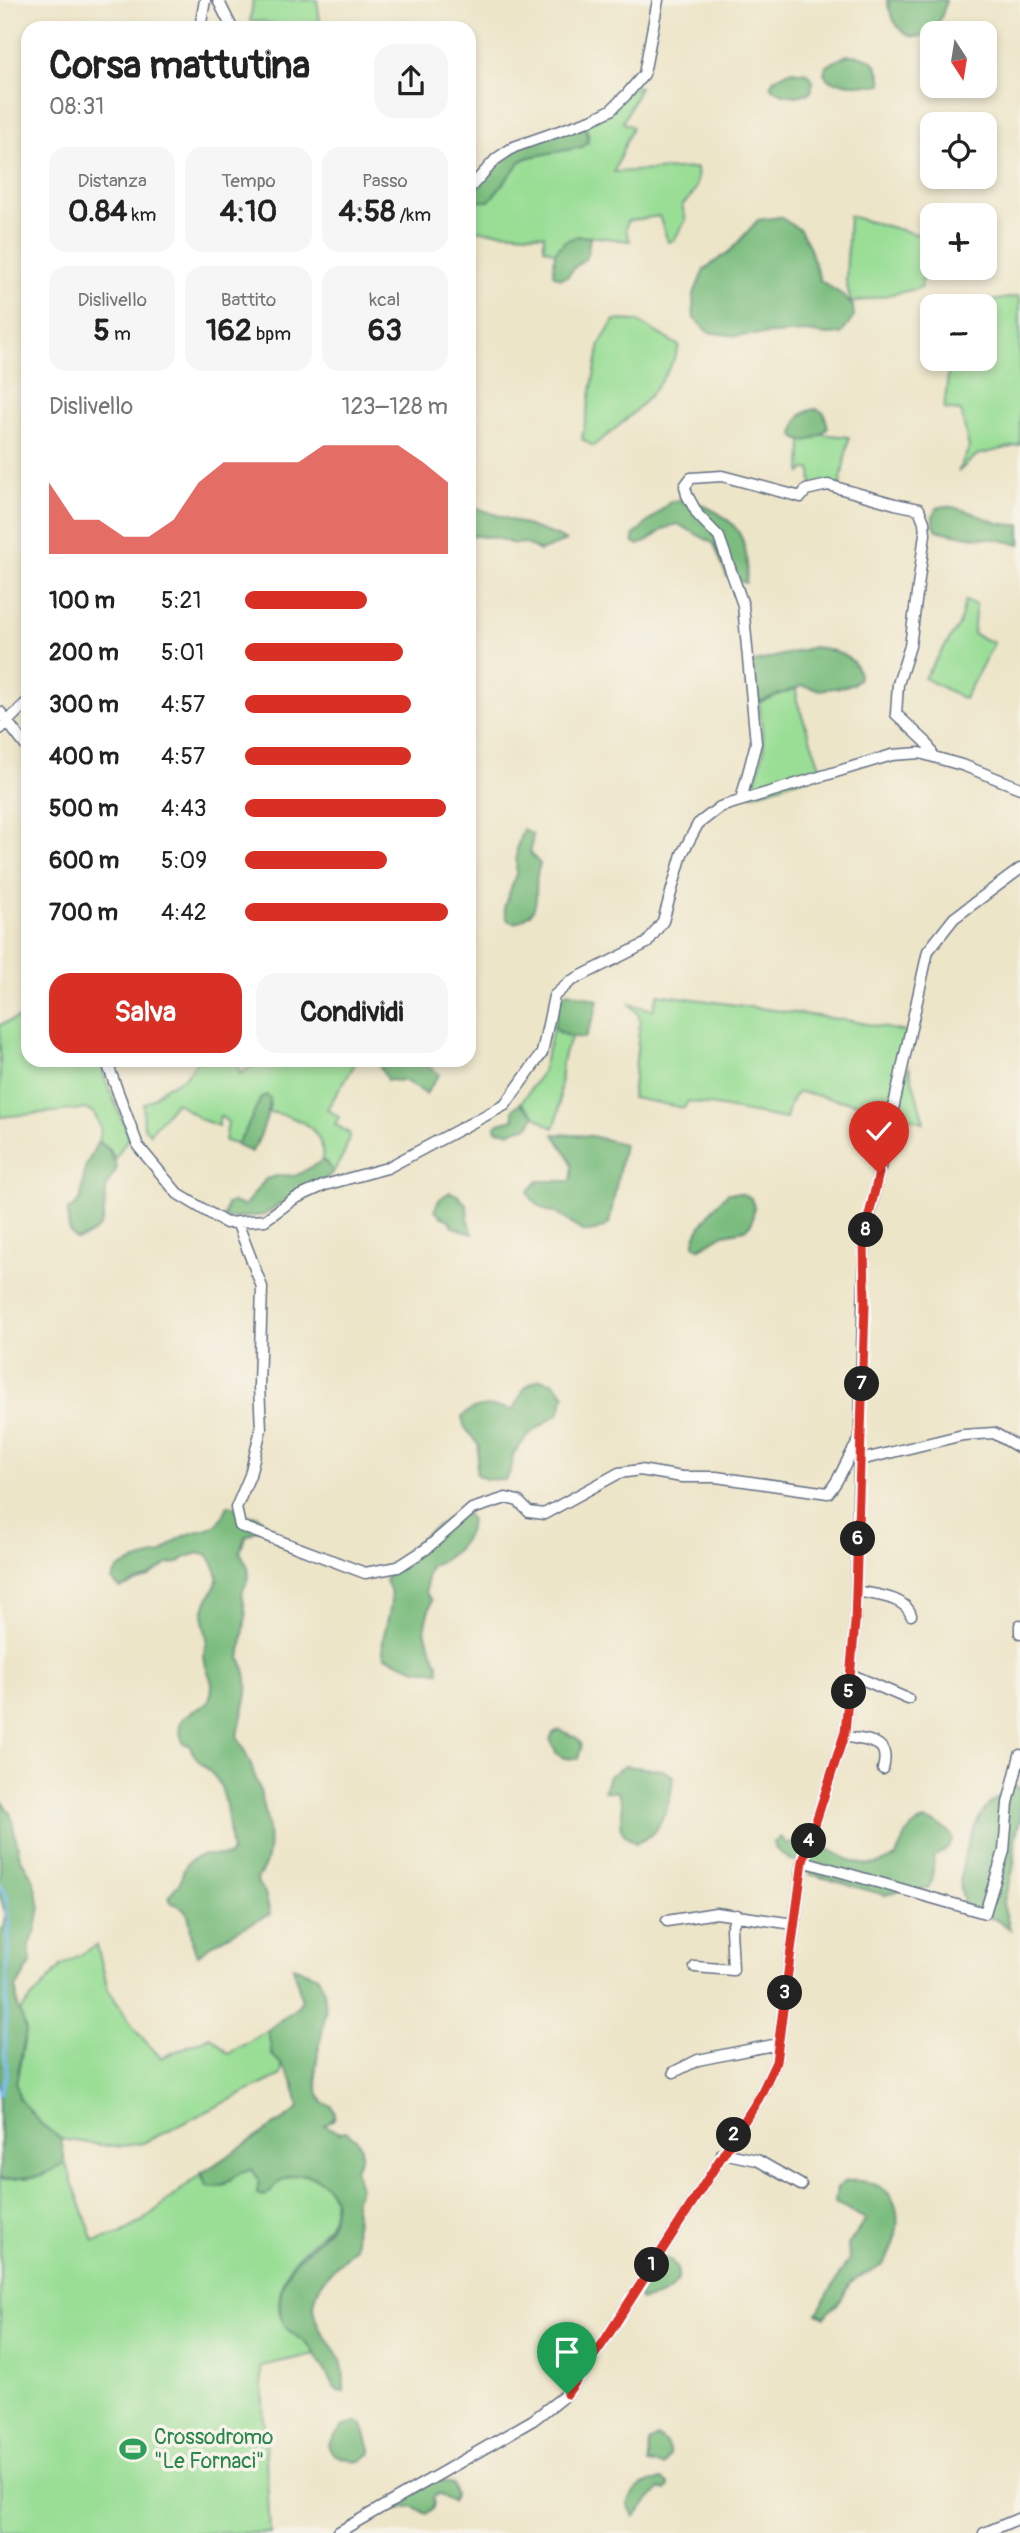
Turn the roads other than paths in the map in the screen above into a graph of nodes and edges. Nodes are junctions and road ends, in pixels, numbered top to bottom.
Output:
1 (205, 0) edge
2 (218, 0) edge
3 (658, 0) edge
4 (201, 21) edge
5 (228, 21) edge
6 (476, 181) edge
7 (21, 708) edge
8 (0, 712) edge
9 (3, 726) edge
10 (21, 743) edge
11 (934, 757) junction
12 (1020, 788) edge
13 (741, 800) junction
14 (1020, 869) edge
15 (109, 1067) edge
16 (237, 1222) junction
17 (861, 1439) junction
18 (1020, 1448) edge
19 (860, 1460) junction
20 (856, 1591) junction
21 (911, 1615) dead end
22 (1020, 1625) edge
23 (1020, 1633) edge
24 (850, 1674) junction
25 (908, 1699) dead end
26 (844, 1736) junction
27 (1020, 1755) edge
28 (883, 1769) dead end
29 (803, 1861) junction
30 (737, 1915) junction
31 (667, 1921) dead end
32 (794, 1924) junction
33 (695, 1967) dead end
34 (778, 2044) junction
35 (674, 2072) dead end
36 (722, 2153) junction
37 (801, 2185) dead end
38 (1020, 2518) edge
39 (337, 2533) edge
40 (984, 2533) edge

1 - 4 street
2 - 5 street
3 - 6 street
7 - 9 street
8 - 9 street
9 - 10 street
11 - 12 street
11 - 13 street
11 - 13 street
13 - 16 street
14 - 17 street
15 - 16 street
16 - 17 street
17 - 19 street
18 - 19 street
19 - 20 street
20 - 21 street
20 - 24 street
22 - 23 street
24 - 25 street
24 - 26 street
26 - 28 street
26 - 29 street
27 - 29 street
29 - 32 street
30 - 31 street
30 - 32 street
30 - 33 street
32 - 34 street
34 - 35 street
34 - 36 street
36 - 37 street
36 - 39 street
38 - 40 street

